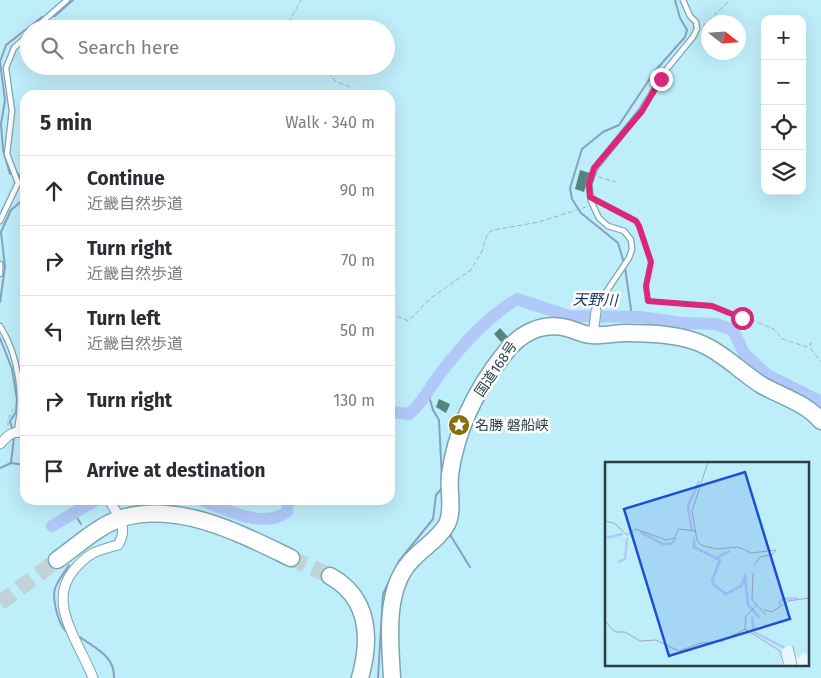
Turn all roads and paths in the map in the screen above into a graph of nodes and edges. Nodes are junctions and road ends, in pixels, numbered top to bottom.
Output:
1 (67, 0) edge
2 (300, 0) edge
3 (683, 0) edge
4 (730, 0) edge
5 (44, 20) edge
6 (290, 20) edge
7 (697, 29) junction
8 (20, 42) edge
9 (331, 75) edge
10 (350, 90) edge
11 (592, 175) junction
12 (616, 182) dead end
13 (590, 197) junction
14 (592, 205) junction
15 (0, 221) edge
16 (0, 264) edge
17 (0, 274) edge
18 (596, 311) joint
19 (395, 316) edge
20 (0, 326) edge
21 (593, 332) junction
22 (821, 362) edge
23 (20, 389) edge
24 (14, 406) dead end
25 (821, 421) edge
26 (8, 425) dead end
27 (20, 432) edge
28 (0, 444) edge
29 (115, 509) edge
30 (291, 558) tunnel mouth
31 (57, 560) tunnel mouth
32 (330, 576) tunnel mouth
33 (92, 678) edge
34 (360, 678) edge
35 (392, 678) edge

1 - 5 lane
2 - 6 path
3 - 7 lane
4 - 7 path
7 - 11 lane
8 - 15 lane
9 - 10 path
11 - 12 path
11 - 13 lane
13 - 14 lane
13 - 22 path
14 - 18 lane
14 - 19 path
16 - 17 lane
18 - 21 street
20 - 23 lane
21 - 25 highway, 国道168号
21 - 35 highway, 国道168号
24 - 26 path
27 - 28 street
29 - 30 highway
29 - 31 highway
29 - 33 street
32 - 34 highway

